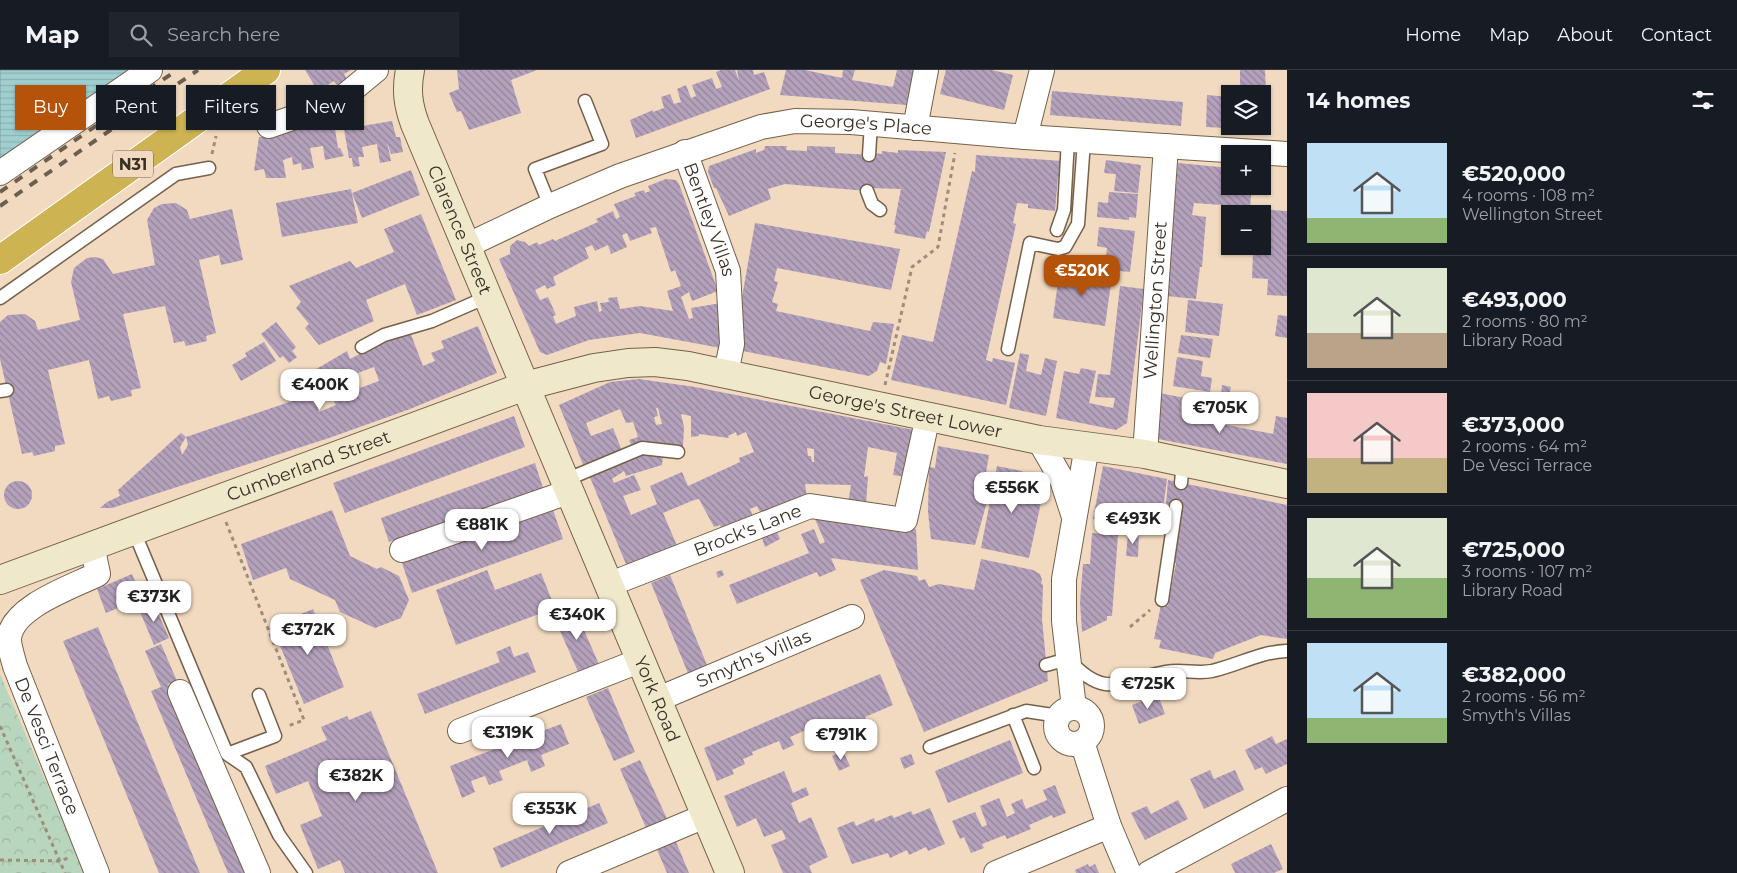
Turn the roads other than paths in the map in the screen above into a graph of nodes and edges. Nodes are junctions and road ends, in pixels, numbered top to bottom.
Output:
1 (150, 70) edge
2 (266, 70) edge
3 (376, 70) edge
4 (410, 70) edge
5 (926, 70) edge
6 (1042, 70) edge
7 (585, 101) dead end
8 (276, 124) edge
9 (871, 124) junction
10 (916, 128) junction
11 (1025, 138) junction
12 (1076, 140) junction
13 (1166, 146) junction
14 (685, 152) junction
15 (1287, 154) edge
16 (869, 155) dead end
17 (209, 168) dead end
18 (0, 173) edge
19 (867, 191) dead end
20 (550, 206) junction
21 (880, 210) dead end
22 (1057, 230) dead end
23 (466, 246) junction
24 (0, 260) edge
25 (487, 297) junction
26 (0, 298) edge
27 (362, 347) dead end
28 (1008, 349) dead end
29 (726, 373) junction
30 (525, 386) junction
31 (928, 416) junction
32 (1039, 440) junction
33 (1088, 446) junction
34 (678, 452) dead end
35 (1144, 454) junction
36 (1287, 484) edge
37 (566, 486) junction
38 (1176, 506) dead end
39 (1076, 521) junction
40 (133, 529) junction
41 (92, 545) junction
42 (402, 550) dead end
43 (0, 580) edge
44 (608, 585) junction
45 (1162, 600) road end
46 (854, 625) dead end
47 (1286, 651) edge
48 (1068, 659) junction
49 (639, 661) junction
50 (1046, 665) dead end
51 (180, 692) dead end
52 (259, 695) dead end
53 (659, 707) junction
54 (1067, 712) junction
55 (1013, 715) junction
56 (460, 731) dead end
57 (930, 747) dead end
58 (227, 754) junction
59 (1034, 768) dead end
60 (1287, 799) edge
61 (706, 816) junction
62 (1109, 826) junction
63 (97, 873) edge
64 (258, 873) edge
65 (306, 873) edge
66 (570, 873) edge
67 (730, 873) edge
68 (996, 873) edge
69 (1129, 873) edge
70 (1149, 873) edge

1 - 18 street
2 - 24 highway, N31
3 - 8 street
4 - 23 main road, Clarence Street
5 - 10 street
6 - 11 street
7 - 20 lane
9 - 10 street, George's Place
9 - 14 street, George's Place
9 - 16 lane
10 - 11 street, George's Place
11 - 12 street, George's Place
12 - 13 street, George's Place
12 - 22 lane
12 - 28 lane
13 - 15 street, George's Place
13 - 35 street, Wellington Street
14 - 20 street, George's Place
14 - 29 street, Bentley Villas
17 - 26 lane
19 - 21 lane
20 - 23 street, George's Place
23 - 25 main road, Clarence Street
25 - 27 lane
25 - 30 main road, Clarence Street
29 - 30 main road, George's Street Lower
29 - 31 main road, George's Street Lower
30 - 37 main road, York Road
30 - 40 main road, Cumberland Street
31 - 32 main road, George's Street Lower
31 - 44 street, Brock's Lane
32 - 33 main road, George's Street Lower
32 - 39 street
33 - 35 main road, George's Street Lower
33 - 39 street
34 - 37 lane
35 - 36 main road, George's Street Lower
37 - 42 street
37 - 44 main road, York Road
38 - 45 lane
39 - 48 street
40 - 41 main road, Cumberland Street
40 - 58 lane
41 - 43 main road, Cumberland Street
41 - 63 street, De Vesci Terrace
44 - 49 main road, York Road
46 - 53 street, Smyth's Villas
47 - 48 lane
48 - 50 lane
48 - 54 street
49 - 53 main road, York Road
49 - 56 street
51 - 64 street
52 - 58 lane
53 - 61 main road, York Road
54 - 55 lane
54 - 62 street
55 - 57 lane
55 - 59 lane
58 - 65 lane
60 - 70 street
61 - 66 street
61 - 67 main road, York Road
62 - 68 street
62 - 69 street

